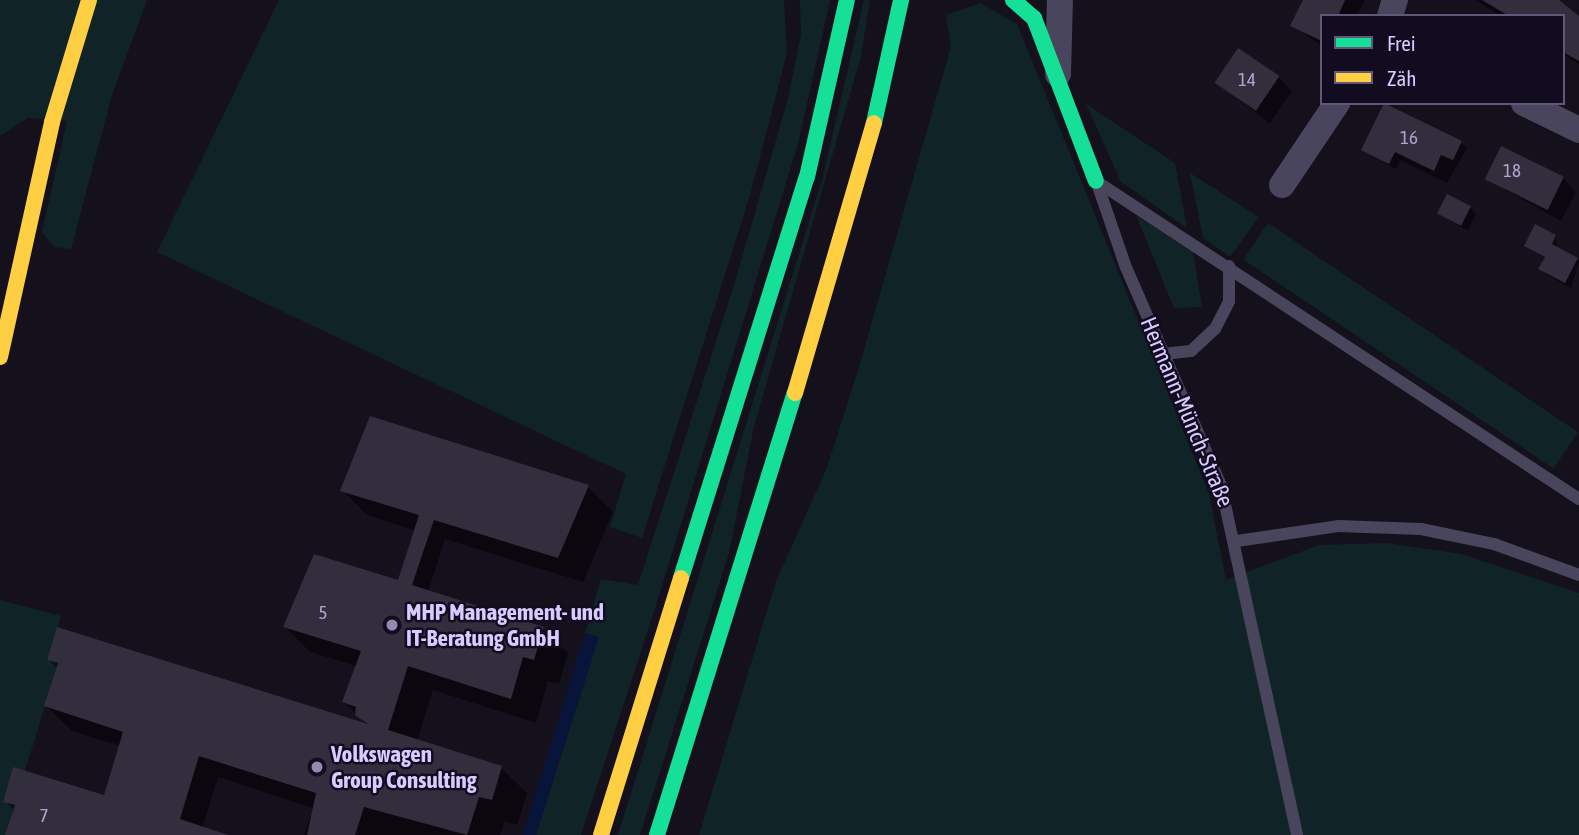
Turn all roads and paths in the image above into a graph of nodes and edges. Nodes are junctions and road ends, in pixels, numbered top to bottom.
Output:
1 (89, 0) edge
2 (847, 0) edge
3 (901, 0) edge
4 (1013, 0) edge
5 (1060, 0) edge
6 (1057, 82) junction
7 (1336, 105) edge
8 (1528, 105) edge
9 (1579, 130) edge
10 (1096, 181) junction
11 (1282, 185) dead end
12 (1229, 266) junction
13 (1163, 354) junction
14 (0, 357) edge
15 (1579, 499) edge
16 (1237, 541) junction
17 (1579, 575) edge
18 (601, 835) edge
19 (657, 835) edge
20 (1297, 835) edge

1 - 14 main road
2 - 18 main road
3 - 19 main road
4 - 6 main road, Hermann-Münch-Straße
5 - 6 street, Hermann-Münch-Straße
6 - 10 main road, Hermann-Münch-Straße
7 - 11 street
8 - 9 street
10 - 12 lane
10 - 13 lane, Hermann-Münch-Straße
12 - 13 lane
12 - 15 lane
13 - 16 lane, Hermann-Münch-Straße
16 - 17 lane
16 - 20 lane, Hermann-Münch-Straße

